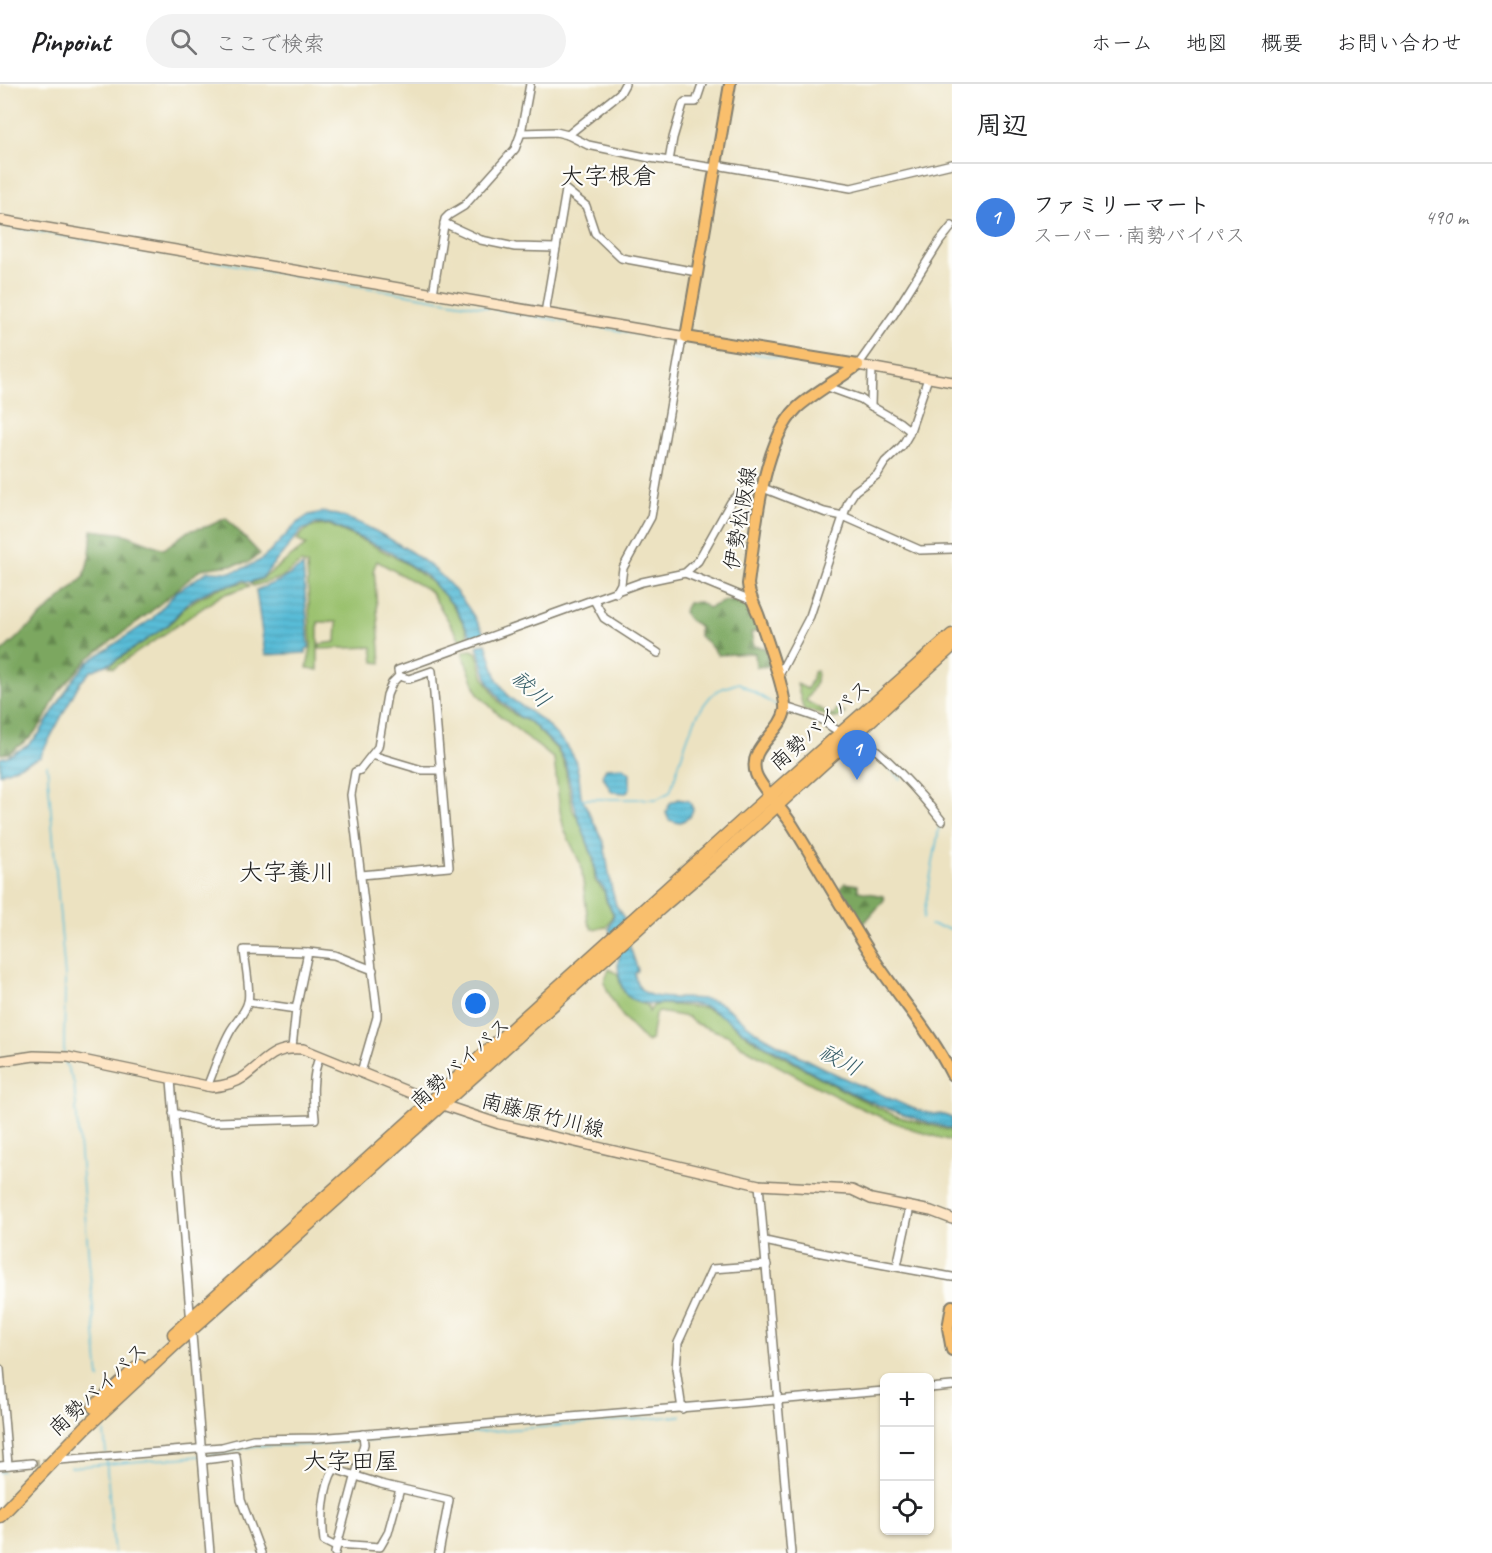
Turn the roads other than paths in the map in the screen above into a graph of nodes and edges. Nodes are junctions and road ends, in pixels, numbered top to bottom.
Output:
1 (530, 84) edge
2 (625, 84) edge
3 (702, 84) edge
4 (730, 84) edge
5 (521, 133) junction
6 (568, 135) junction
7 (669, 161) junction
8 (952, 164) edge
9 (715, 167) junction
10 (0, 220) edge
11 (444, 224) junction
12 (952, 225) edge
13 (556, 248) junction
14 (697, 272) junction
15 (433, 294) junction
16 (545, 313) junction
17 (686, 337) junction
18 (858, 365) junction
19 (872, 368) junction
20 (928, 378) junction
21 (952, 382) edge
22 (828, 387) junction
23 (871, 406) junction
24 (909, 430) junction
25 (763, 488) junction
26 (843, 516) junction
27 (952, 549) edge
28 (685, 573) junction
29 (616, 593) junction
30 (594, 600) junction
31 (751, 600) junction
32 (952, 635) edge
33 (952, 646) edge
34 (658, 653) dead end
35 (399, 676) junction
36 (778, 677) junction
37 (785, 707) junction
38 (848, 734) junction
39 (372, 755) junction
40 (441, 770) junction
41 (775, 800) junction
42 (942, 821) dead end
43 (361, 875) junction
44 (308, 952) junction
45 (373, 970) junction
46 (248, 1002) junction
47 (296, 1009) junction
48 (292, 1048) junction
49 (320, 1056) junction
50 (0, 1061) edge
51 (361, 1072) junction
52 (952, 1075) edge
53 (171, 1080) junction
54 (207, 1087) junction
55 (437, 1103) junction
56 (173, 1113) junction
57 (759, 1185) junction
58 (910, 1207) junction
59 (952, 1220) edge
60 (765, 1241) junction
61 (767, 1265) junction
62 (897, 1266) junction
63 (952, 1276) edge
64 (952, 1306) edge
65 (190, 1312) dead end
66 (192, 1335) dead end
67 (952, 1350) edge
68 (0, 1369) edge
69 (952, 1386) edge
70 (934, 1388) edge
71 (880, 1392) edge
72 (778, 1401) junction
73 (681, 1409) junction
74 (363, 1439) junction
75 (202, 1455) junction
76 (59, 1460) tunnel mouth
77 (32, 1463) tunnel mouth
78 (4, 1465) edge
79 (356, 1476) junction
80 (400, 1489) junction
81 (0, 1504) edge
82 (0, 1516) edge
83 (336, 1548) edge
84 (210, 1553) edge
85 (261, 1553) edge
86 (439, 1553) edge
87 (791, 1553) edge

1 - 5 street
2 - 6 street
3 - 7 street
4 - 9 main road
5 - 6 street
5 - 11 street
6 - 7 street
7 - 9 street
8 - 9 street
9 - 14 main road
10 - 15 main road
11 - 13 street
11 - 15 street
12 - 18 street
13 - 14 street
13 - 16 street
14 - 17 main road
15 - 16 main road
16 - 17 main road
17 - 18 main road
17 - 29 street
18 - 19 main road
18 - 22 main road, 伊勢松阪線
19 - 20 main road
19 - 23 street
20 - 21 main road
20 - 24 street
22 - 23 street
22 - 25 main road, 伊勢松阪線
23 - 24 street
24 - 26 street
25 - 26 street
25 - 28 street
25 - 31 main road, 伊勢松阪線
26 - 27 street
26 - 36 street
28 - 29 street
28 - 31 street
29 - 30 street
30 - 34 street
30 - 35 street
31 - 36 main road, 伊勢松阪線
32 - 38 highway, 南勢バイパス
33 - 38 highway, 南勢バイパス
35 - 39 street
35 - 40 street
36 - 37 main road, 伊勢松阪線
37 - 38 street
37 - 41 main road
38 - 41 highway, 南勢バイパス
38 - 42 street
39 - 40 street
39 - 43 street
40 - 43 street
41 - 52 main road
41 - 55 highway, 南勢バイパス
43 - 45 street
44 - 45 street
44 - 46 street
44 - 47 street
45 - 51 street
46 - 47 street
46 - 54 street
47 - 48 street
48 - 49 main road, 南藤原竹川線
48 - 54 main road
49 - 51 main road, 南藤原竹川線
49 - 56 street
50 - 53 main road
51 - 55 main road, 南藤原竹川線
53 - 54 main road
53 - 56 street
55 - 57 main road, 南藤原竹川線
55 - 81 highway, 南勢バイパス
55 - 82 highway, 南勢バイパス
56 - 65 street
57 - 58 main road, 南藤原竹川線
57 - 60 street
58 - 59 main road, 南藤原竹川線
58 - 62 street
60 - 61 street
60 - 62 street
61 - 72 street
61 - 73 street
62 - 63 street
64 - 67 main road
66 - 75 street
68 - 78 street
69 - 70 street
71 - 72 street
72 - 73 street
72 - 87 street
73 - 74 street
74 - 75 street
74 - 79 street
75 - 76 street
75 - 84 street
75 - 85 street
77 - 78 street
79 - 80 street
79 - 83 street
79 - 83 street
80 - 83 street
80 - 86 street

